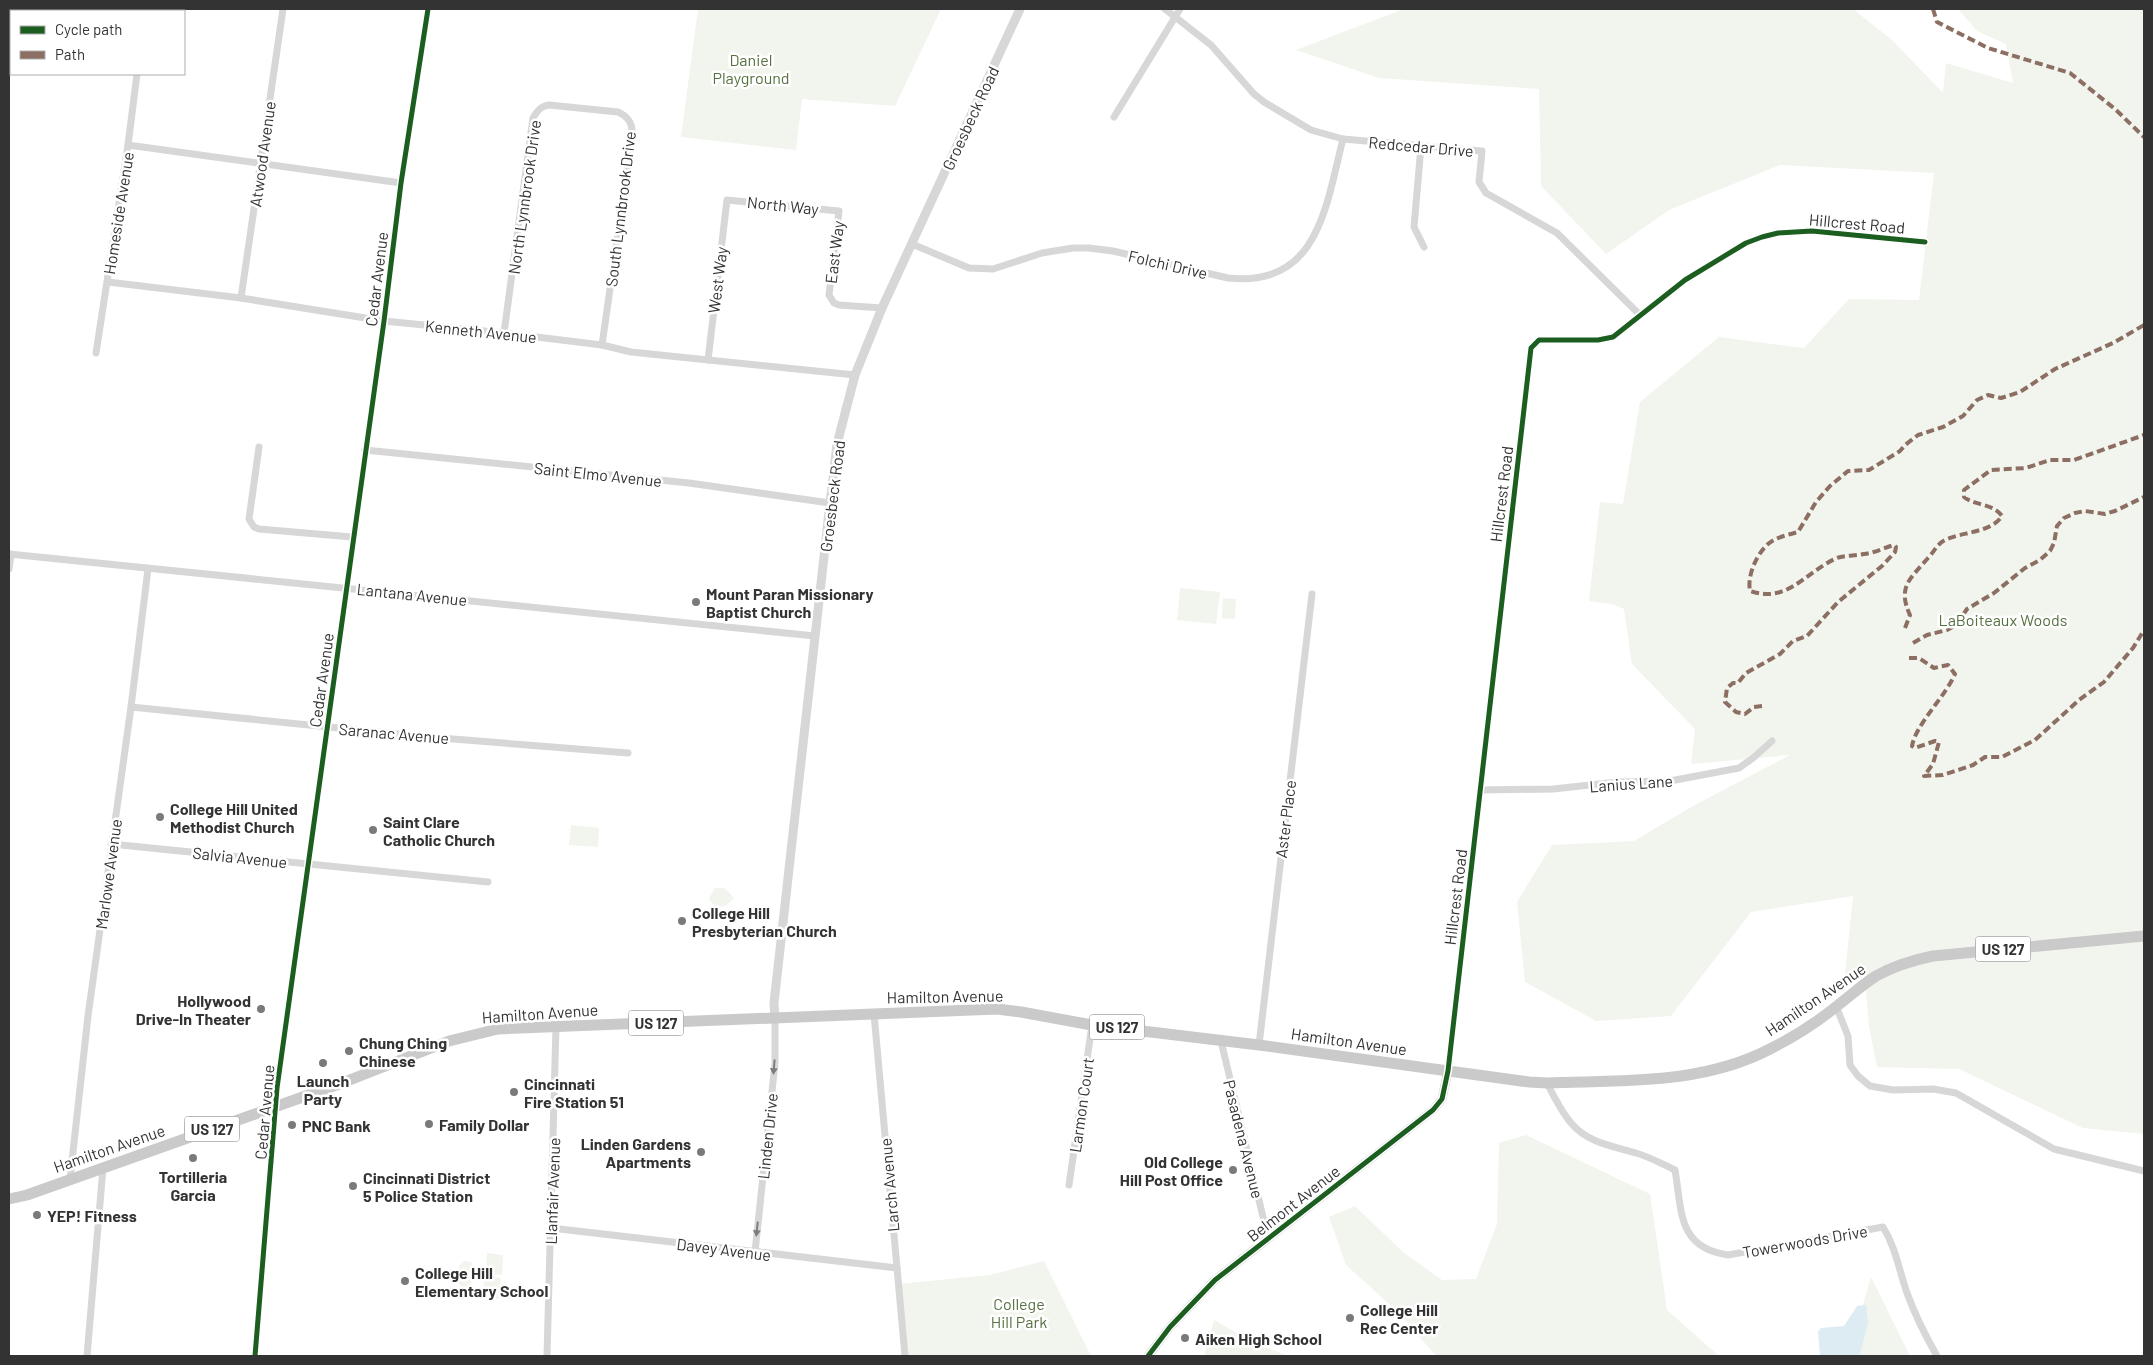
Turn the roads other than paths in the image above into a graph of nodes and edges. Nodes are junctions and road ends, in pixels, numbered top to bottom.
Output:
1 (283, 9) edge
2 (428, 9) edge
3 (1020, 9) edge
4 (1165, 9) edge
5 (1180, 9) edge
6 (1174, 16) junction
7 (137, 75) edge
8 (585, 108) joint
9 (1114, 117) dead end
10 (1343, 139) junction
11 (128, 145) junction
12 (1421, 146) junction
13 (260, 163) junction
14 (401, 183) junction
15 (727, 200) joint
16 (839, 211) joint
17 (1925, 242) dead end
18 (912, 244) junction
19 (1424, 248) dead end
20 (108, 282) junction
21 (241, 298) junction
22 (882, 308) junction
23 (1640, 315) junction
24 (384, 321) junction
25 (504, 332) junction
26 (602, 345) junction
27 (96, 353) dead end
28 (708, 360) junction
29 (855, 375) junction
30 (259, 447) dead end
31 (365, 450) junction
32 (830, 503) junction
33 (352, 537) junction
34 (10, 554) edge
35 (9, 569) edge
36 (148, 569) junction
37 (346, 587) junction
38 (1312, 594) dead end
39 (815, 636) junction
40 (131, 707) junction
41 (327, 727) junction
42 (1772, 741) dead end
43 (628, 754) dead end
44 (1480, 790) junction
45 (111, 844) junction
46 (308, 864) junction
47 (488, 882) dead end
48 (2144, 936) edge
49 (1836, 1006) junction
50 (874, 1014) junction
51 (775, 1018) junction
52 (1092, 1025) junction
53 (556, 1026) junction
54 (1220, 1041) junction
55 (1258, 1044) junction
56 (1448, 1071) junction
57 (1547, 1083) junction
58 (276, 1106) junction
59 (103, 1168) junction
60 (2144, 1171) edge
61 (70, 1179) junction
62 (1069, 1185) dead end
63 (9, 1199) edge
64 (551, 1228) junction
65 (1268, 1238) junction
66 (755, 1252) junction
67 (897, 1268) junction
68 (87, 1356) edge
69 (255, 1356) edge
70 (547, 1356) edge
71 (905, 1356) edge
72 (1148, 1356) edge
73 (1936, 1356) edge

1 - 13 street, Atwood Avenue
2 - 14 street, Cedar Avenue
3 - 18 street, Groesbeck Road
4 - 6 street, Redcedar Drive
5 - 6 street
6 - 9 street
6 - 10 street, Redcedar Drive
7 - 11 street, Homeside Avenue
8 - 25 street, North Lynnbrook Drive
8 - 26 street, South Lynnbrook Drive
10 - 12 street, Redcedar Drive
10 - 18 street, Folchi Drive
11 - 13 street
11 - 20 street, Homeside Avenue
12 - 19 street
12 - 23 street, Redcedar Drive
13 - 14 street
13 - 21 street, Atwood Avenue
14 - 24 street, Cedar Avenue
15 - 16 street, North Way
15 - 28 street, West Way
16 - 22 street, East Way
17 - 23 street, Hillcrest Road
18 - 22 street, Groesbeck Road
20 - 21 street, Kenneth Avenue
20 - 27 street, Homeside Avenue
21 - 24 street, Kenneth Avenue
22 - 29 street, Groesbeck Road
23 - 44 street, Hillcrest Road
24 - 25 street, Kenneth Avenue
24 - 31 street, Cedar Avenue
25 - 26 street, Kenneth Avenue
26 - 28 street, Kenneth Avenue
28 - 29 street, Kenneth Avenue
29 - 32 street, Groesbeck Road
30 - 33 street
31 - 32 street, Saint Elmo Avenue
31 - 33 street, Cedar Avenue
32 - 39 street, Groesbeck Road
33 - 37 street, Cedar Avenue
34 - 35 street
34 - 36 street, Lantana Avenue
36 - 37 street, Lantana Avenue
36 - 40 street, Marlowe Avenue
37 - 39 street, Lantana Avenue
37 - 41 street, Cedar Avenue
38 - 55 street, Aster Place
39 - 51 street, Groesbeck Road
40 - 41 street, Saranac Avenue
40 - 45 street, Marlowe Avenue
41 - 43 street, Saranac Avenue
41 - 46 street, Cedar Avenue
42 - 44 street, Lanius Lane
44 - 56 street, Hillcrest Road
45 - 46 street, Salvia Avenue
45 - 61 street, Marlowe Avenue
46 - 47 street, Salvia Avenue
46 - 58 street, Cedar Avenue
48 - 49 main road, Hamilton Avenue / US 127
49 - 57 main road, Hamilton Avenue / US 127
49 - 60 street
50 - 51 main road, Hamilton Avenue / US 127
50 - 52 main road, Hamilton Avenue / US 127
50 - 67 street, Larch Avenue
51 - 53 main road, Hamilton Avenue / US 127
51 -> 66 street, Linden Drive
52 - 54 main road, Hamilton Avenue / US 127
52 - 62 street, Larmon Court
53 - 58 main road, Hamilton Avenue / US 127
53 - 64 street, Llanfair Avenue
54 - 55 main road, Hamilton Avenue / US 127
54 - 65 street, Pasadena Avenue
55 - 56 main road, Hamilton Avenue / US 127
56 - 57 main road, Hamilton Avenue / US 127
56 - 65 street, Belmont Avenue
57 - 73 street, Towerwoods Drive
58 - 59 main road, Hamilton Avenue / US 127
58 - 69 street, Cedar Avenue
59 - 61 main road, Hamilton Avenue / US 127
59 - 68 street
61 - 63 main road, Hamilton Avenue / US 127
64 - 66 street, Davey Avenue
64 - 70 street, Llanfair Avenue
65 - 72 street, Belmont Avenue
66 - 67 street, Davey Avenue
67 - 71 street, Larch Avenue

